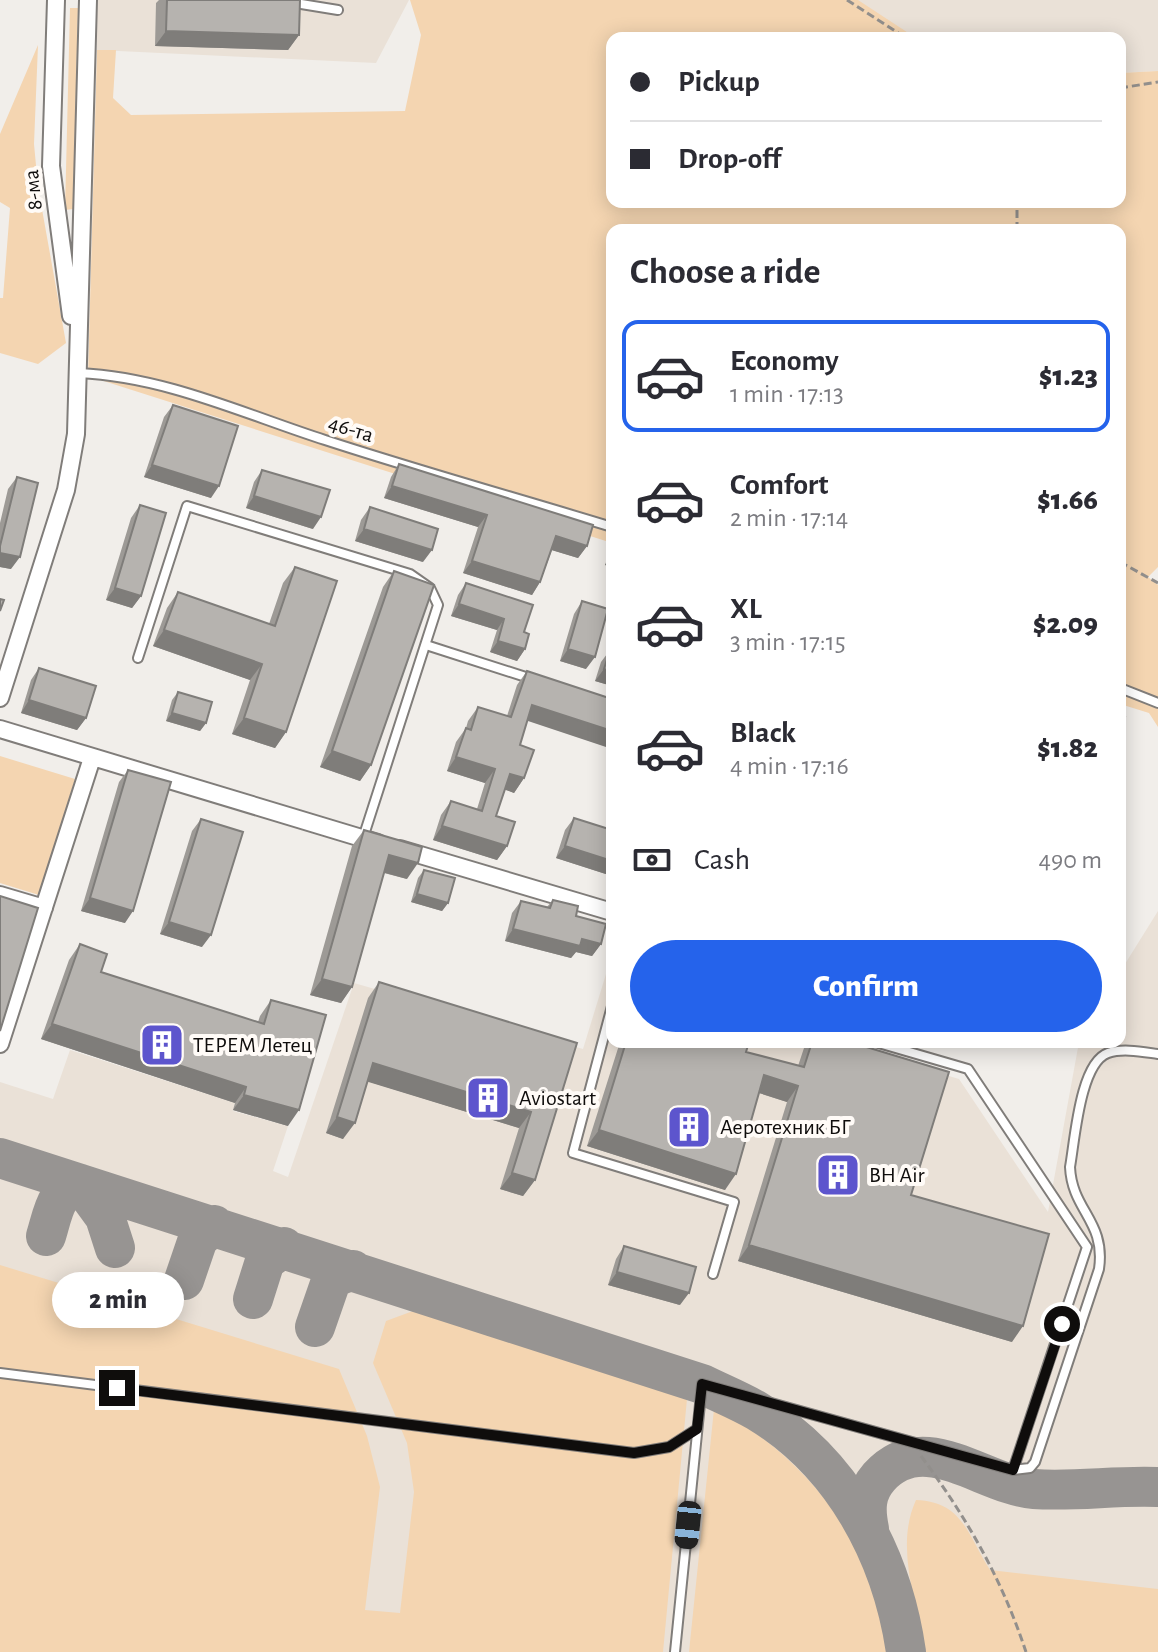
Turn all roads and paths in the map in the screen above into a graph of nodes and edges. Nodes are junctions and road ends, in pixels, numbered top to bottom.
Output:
1 (56, 0) edge
2 (88, 0) edge
3 (847, 0) edge
4 (279, 1) edge
5 (338, 10) dead end
6 (897, 32) edge
7 (1158, 82) edge
8 (1126, 87) edge
9 (79, 373) junction
10 (606, 525) edge
11 (1126, 565) edge
12 (1158, 583) edge
13 (426, 645) junction
14 (138, 658) dead end
15 (541, 682) edge
16 (1126, 690) edge
17 (0, 698) edge
18 (1158, 703) edge
19 (0, 729) edge
20 (92, 758) junction
21 (363, 839) junction
22 (0, 895) edge
23 (44, 908) junction
24 (606, 910) edge
25 (606, 1029) edge
26 (0, 1044) edge
27 (896, 1048) edge
28 (1158, 1054) edge
29 (713, 1274) dead end
30 (0, 1373) edge
31 (697, 1429) junction
32 (921, 1456) dead end
33 (1013, 1470) junction
34 (675, 1652) edge
35 (1026, 1652) edge

1 - 9 street, 8-ма
2 - 9 street, 8-ма
3 - 6 path
4 - 5 lane
7 - 8 path
9 - 10 lane, 46-та
9 - 17 street, 8-ма
11 - 12 path
13 - 14 lane
13 - 15 lane
13 - 21 lane
16 - 18 lane
19 - 20 street
20 - 21 street
20 - 23 street
21 - 24 street
22 - 23 street
23 - 26 street
25 - 29 lane
27 - 33 lane
28 - 33 lane
30 - 31 lane
31 - 33 lane
31 - 34 lane
32 - 35 path

